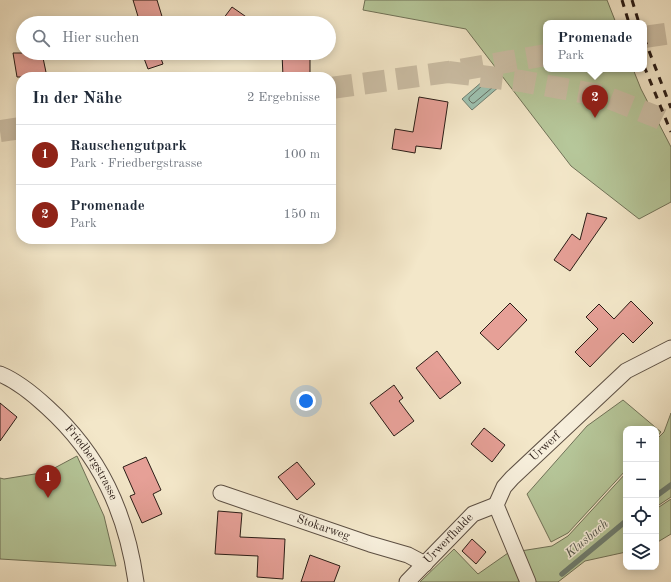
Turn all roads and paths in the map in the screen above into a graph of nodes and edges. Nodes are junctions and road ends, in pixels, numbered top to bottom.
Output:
1 (671, 348) edge
2 (0, 374) edge
3 (221, 493) dead end
4 (496, 504) junction
5 (425, 564) junction
6 (136, 582) edge
7 (407, 582) edge
8 (528, 582) edge

1 - 4 street, Urwerf
2 - 6 street, Friedbergstrasse
3 - 5 street, Stokarweg
4 - 5 street, Urwerfhalde
4 - 8 street
5 - 7 street, Urwerfhalde

